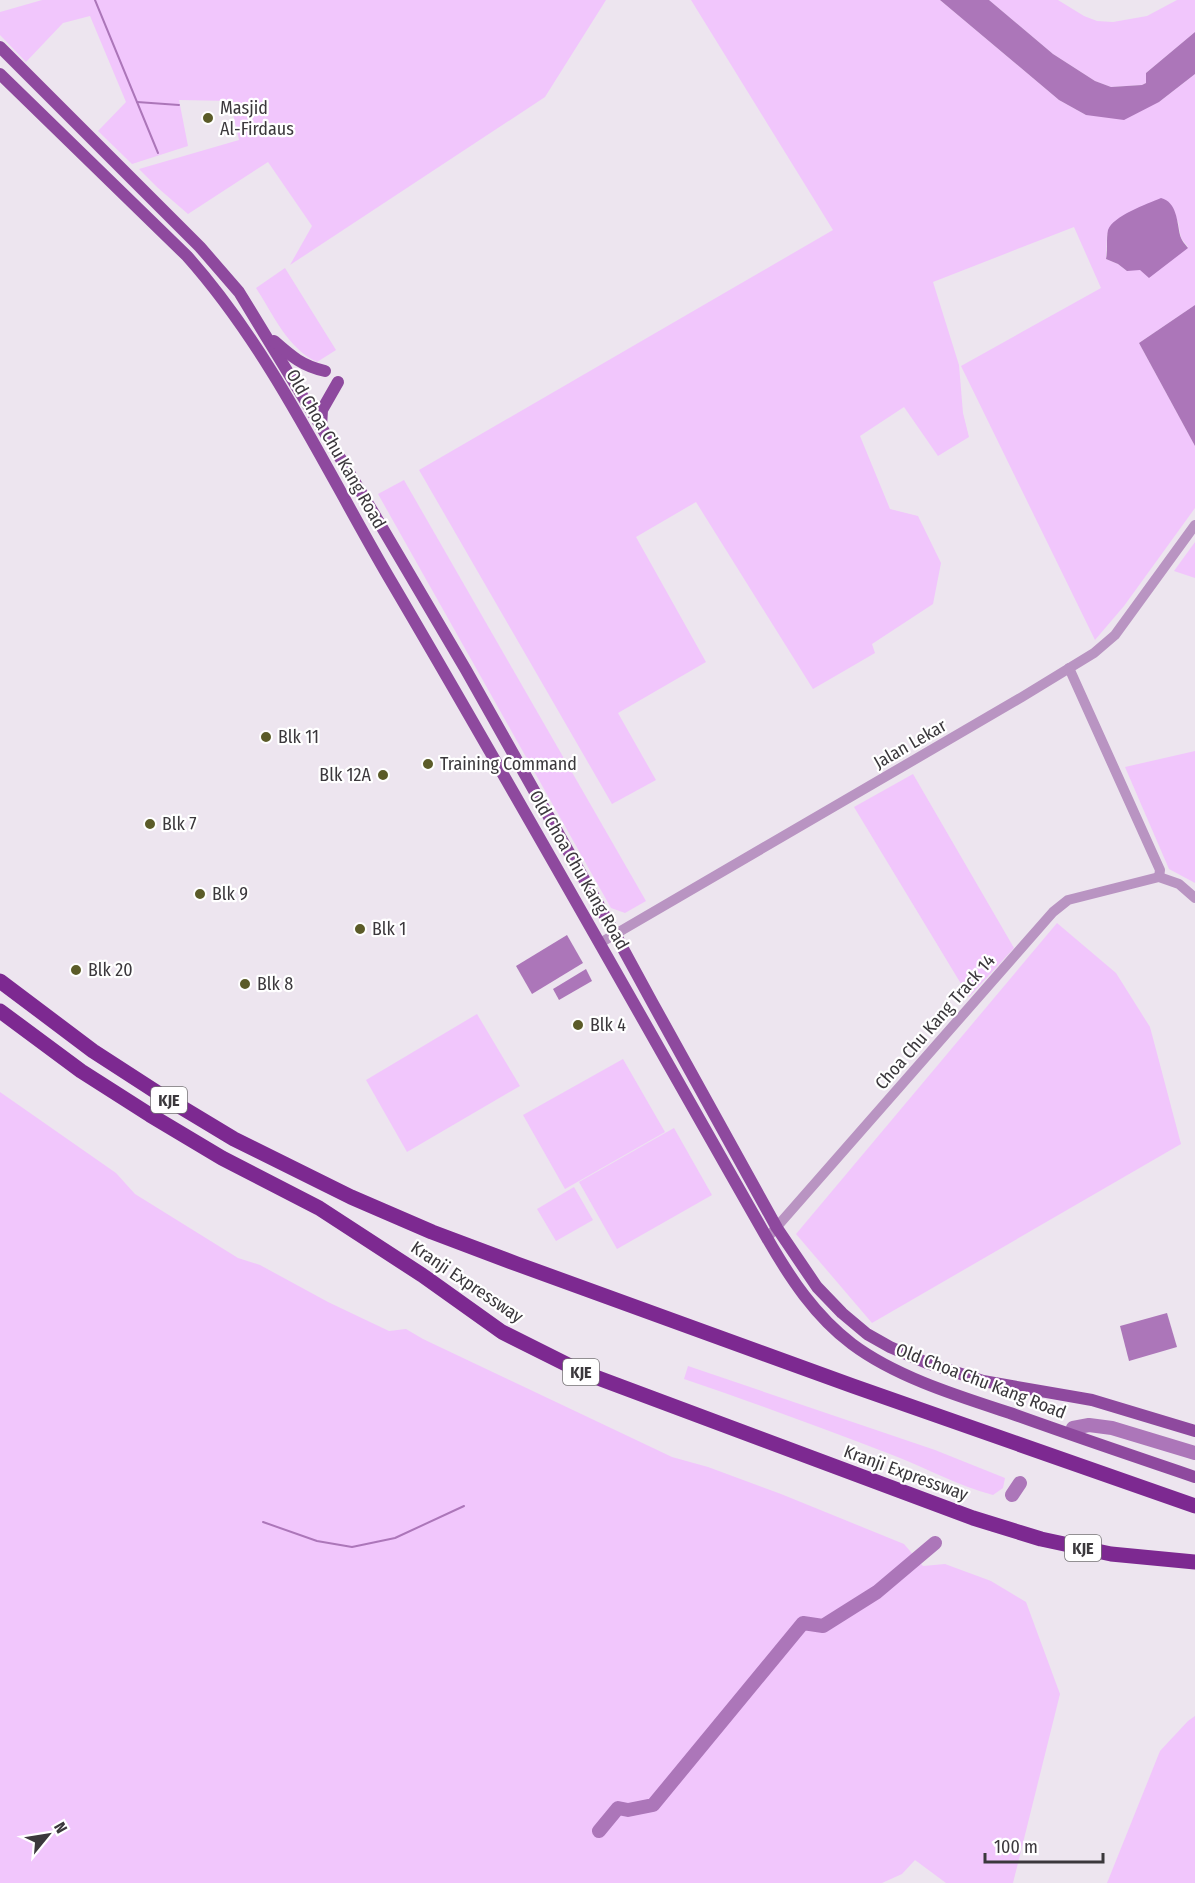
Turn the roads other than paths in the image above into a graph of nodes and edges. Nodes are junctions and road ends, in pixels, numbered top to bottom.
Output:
1 (0, 47) edge
2 (0, 74) edge
3 (46, 94) junction
4 (68, 141) junction
5 (264, 332) junction
6 (325, 371) dead end
7 (338, 382) dead end
8 (321, 427) junction
9 (1195, 525) edge
10 (1069, 668) junction
11 (466, 670) junction
12 (455, 690) junction
13 (1159, 877) junction
14 (1195, 898) edge
15 (615, 934) junction
16 (600, 943) junction
17 (0, 981) edge
18 (0, 1011) edge
19 (777, 1228) junction
20 (767, 1238) junction
21 (983, 1381) junction
22 (981, 1403) junction
23 (1195, 1431) edge
24 (1195, 1477) edge
25 (1195, 1506) edge
26 (1195, 1562) edge

1 - 3 main road, Old Choa Chu Kang Road
2 - 4 main road, Old Choa Chu Kang Road
3 - 4 main road
3 - 5 main road, Old Choa Chu Kang Road
4 - 12 main road, Old Choa Chu Kang Road
5 - 6 main road
5 - 8 main road, Old Choa Chu Kang Road
7 - 8 main road
8 - 11 main road, Old Choa Chu Kang Road
9 - 10 street, Jalan Lekar
10 - 13 street
10 - 15 street, Jalan Lekar
11 - 12 main road
11 - 15 main road, Old Choa Chu Kang Road
12 - 16 main road, Old Choa Chu Kang Road
13 - 14 street
13 - 19 street, Choa Chu Kang Track 14
15 - 16 street, Jalan Lekar
15 - 19 main road, Old Choa Chu Kang Road
16 - 20 main road, Old Choa Chu Kang Road
17 - 25 highway, Kranji Expressway / KJE
18 - 26 highway, Kranji Expressway / KJE
19 - 20 street, Choa Chu Kang Track 14
19 - 21 main road, Old Choa Chu Kang Road
20 - 22 main road, Old Choa Chu Kang Road
21 - 22 main road
21 - 23 main road, Old Choa Chu Kang Road
22 - 24 main road, Old Choa Chu Kang Road

